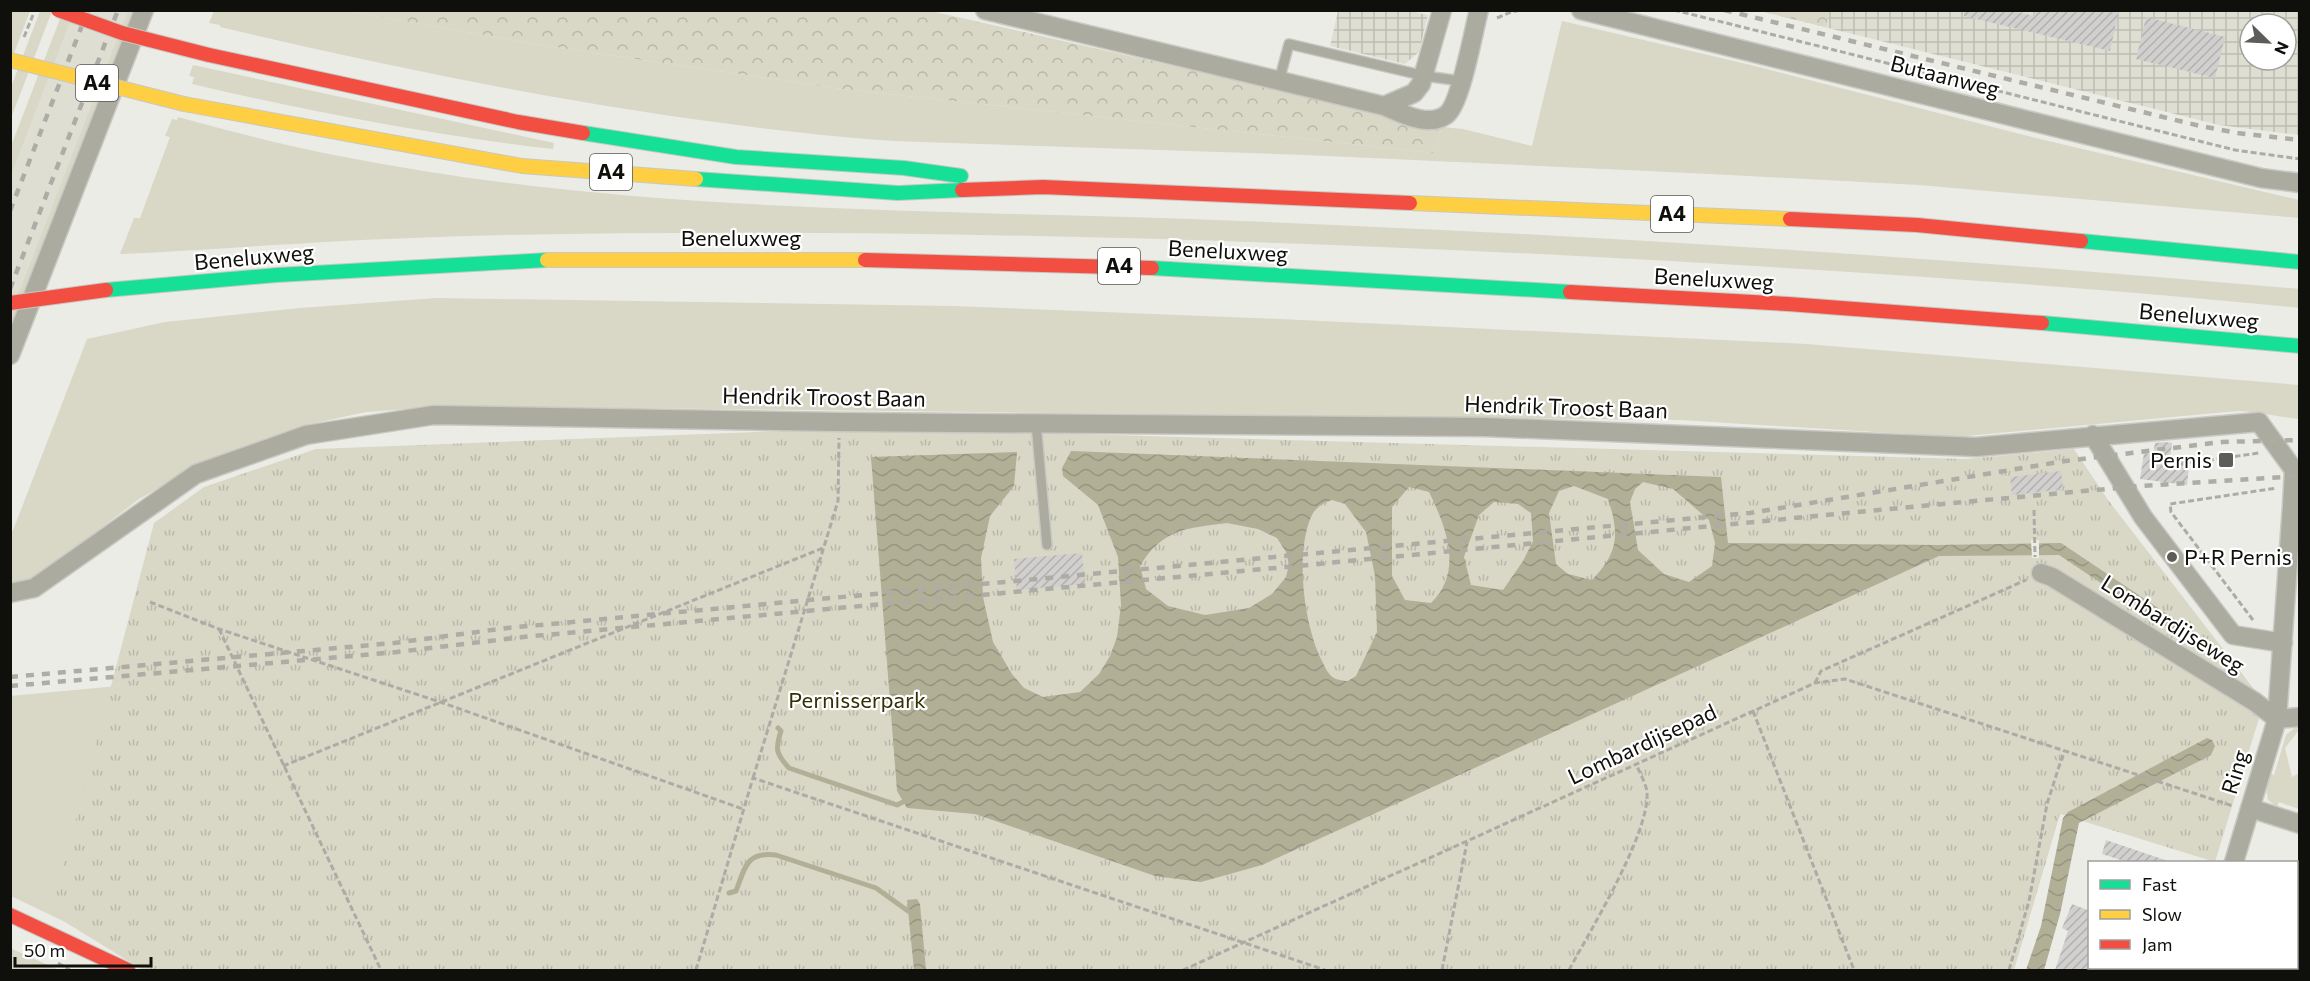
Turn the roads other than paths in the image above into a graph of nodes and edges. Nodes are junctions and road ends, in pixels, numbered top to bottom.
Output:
1 (58, 10) edge
2 (144, 10) edge
3 (985, 10) edge
4 (1442, 10) edge
5 (1479, 10) edge
6 (1581, 10) edge
7 (10, 60) edge
8 (1425, 76) junction
9 (1279, 81) junction
10 (1461, 81) junction
11 (1384, 106) junction
12 (2300, 183) edge
13 (1043, 187) junction
14 (2300, 262) edge
15 (10, 303) edge
16 (2300, 346) edge
17 (10, 356) edge
18 (1036, 423) junction
19 (2093, 435) junction
20 (2293, 485) joint
21 (1047, 544) dead end
22 (2038, 566) road end
23 (10, 593) edge
24 (2283, 643) junction
25 (2300, 717) edge
26 (2277, 719) junction
27 (2250, 808) junction
28 (2300, 824) edge
29 (2234, 861) edge
30 (10, 915) edge
31 (50, 934) junction
32 (107, 970) edge
33 (128, 970) edge

1 - 13 main road, A4, bridge
2 - 17 street
3 - 9 street
4 - 8 street
5 - 10 street
6 - 12 street, Butaanweg
7 - 13 main road, A4, bridge
8 - 9 lane
8 - 10 lane
8 - 11 street
9 - 11 street
10 - 11 street
13 - 14 main road, A4
15 - 16 main road, Beneluxweg / A4, bridge
18 - 19 street, Hendrik Troost Baan
18 - 21 lane
18 - 23 street, Hendrik Troost Baan
19 - 20 street, Hendrik Troost Baan
19 - 24 street
20 - 24 street, Ring
22 - 26 street, Lombardijseweg
24 - 26 street, Ring
25 - 26 street
26 - 27 street, Ring
27 - 28 street
27 - 29 street, Ring
30 - 31 main road
31 - 32 main road
31 - 33 main road

